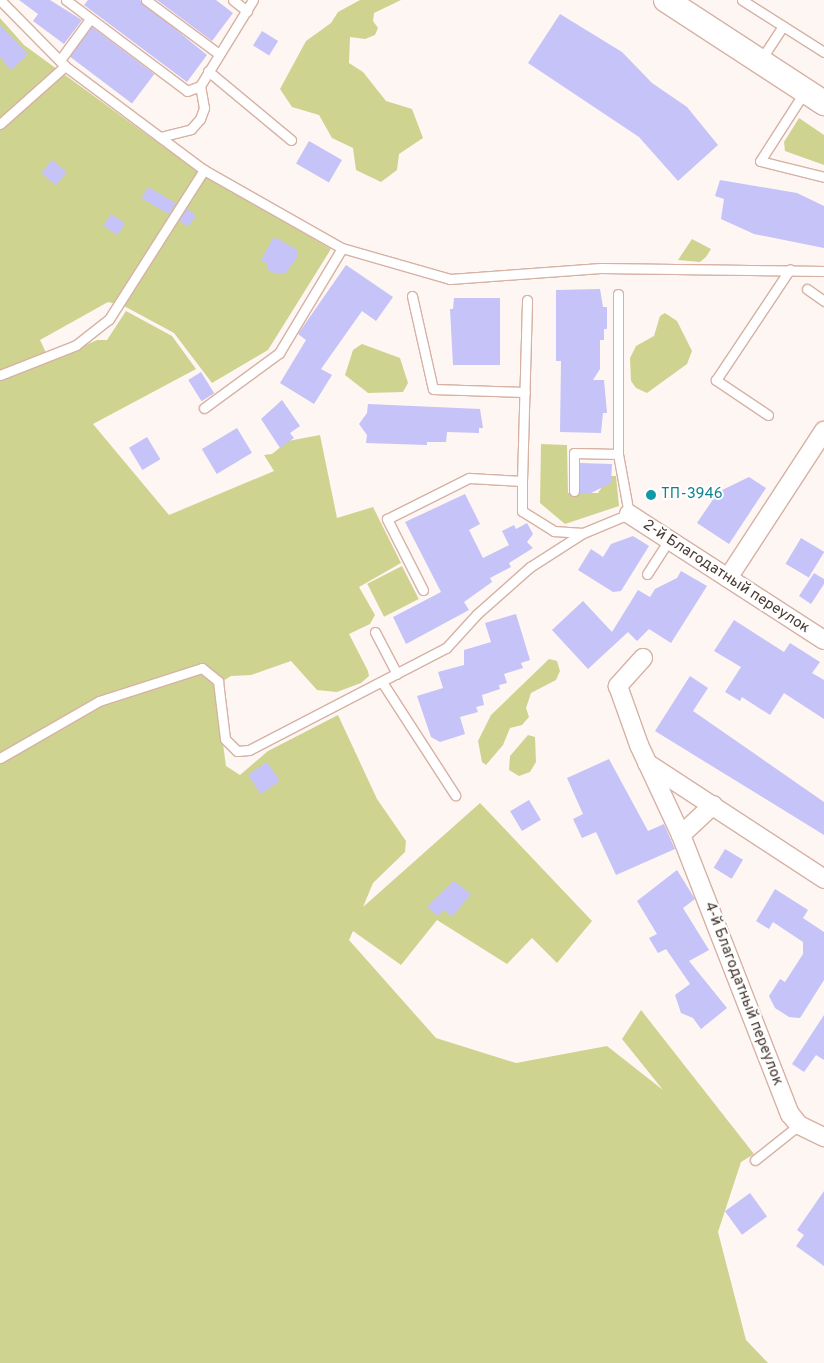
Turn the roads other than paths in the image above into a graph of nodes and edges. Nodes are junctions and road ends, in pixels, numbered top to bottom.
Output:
1 (0, 0) edge
2 (66, 0) edge
3 (146, 0) edge
4 (233, 0) edge
5 (252, 0) edge
6 (666, 0) edge
7 (742, 0) edge
8 (247, 10) junction
9 (90, 19) junction
10 (783, 26) junction
11 (824, 52) edge
12 (220, 54) junction
13 (760, 61) junction
14 (62, 63) junction
15 (208, 71) junction
16 (200, 86) junction
17 (814, 96) edge
18 (0, 124) edge
19 (160, 137) junction
20 (291, 140) dead end
21 (204, 170) junction
22 (824, 178) edge
23 (342, 248) junction
24 (790, 269) junction
25 (824, 271) edge
26 (806, 289) dead end
27 (618, 294) dead end
28 (412, 296) dead end
29 (527, 300) dead end
30 (824, 301) edge
31 (0, 375) edge
32 (525, 392) junction
33 (204, 408) dead end
34 (768, 415) dead end
35 (824, 432) edge
36 (618, 454) junction
37 (522, 481) junction
38 (574, 491) dead end
39 (628, 514) junction
40 (583, 533) junction
41 (669, 540) junction
42 (647, 574) dead end
43 (728, 578) junction
44 (423, 590) dead end
45 (375, 632) dead end
46 (824, 640) edge
47 (643, 658) dead end
48 (397, 674) junction
49 (382, 682) junction
50 (0, 758) edge
51 (647, 763) junction
52 (455, 795) dead end
53 (713, 805) junction
54 (681, 835) junction
55 (824, 879) edge
56 (799, 1124) junction
57 (824, 1137) edge
58 (755, 1160) dead end

1 - 14 lane
2 - 9 lane
3 - 12 lane
4 - 8 lane
5 - 8 lane
6 - 13 street
7 - 10 lane
8 - 12 lane
9 - 14 lane
9 - 16 lane
10 - 11 lane
10 - 13 lane
12 - 15 lane
13 - 17 street
14 - 18 lane
14 - 19 lane
15 - 16 lane
15 - 20 lane
16 - 19 lane
17 - 22 lane
19 - 21 lane
21 - 23 lane
21 - 31 lane
23 - 24 lane
23 - 33 lane
24 - 25 lane
24 - 34 lane
26 - 30 lane
27 - 36 lane
28 - 32 lane
29 - 32 lane
32 - 37 lane
35 - 43 street
36 - 38 lane
36 - 39 lane
37 - 40 lane
37 - 44 lane
39 - 40 lane
39 - 41 street, 2-й Благодатный переулок
40 - 48 lane
41 - 42 lane
41 - 43 street, 2-й Благодатный переулок
43 - 46 street, 2-й Благодатный переулок
45 - 48 lane
47 - 51 street, 4-й Благодатный переулок
48 - 49 lane
49 - 50 lane
49 - 52 lane
51 - 53 street
51 - 54 street, 4-й Благодатный переулок
53 - 54 street
53 - 55 street
54 - 56 street, 4-й Благодатный переулок
56 - 57 street
56 - 58 lane

